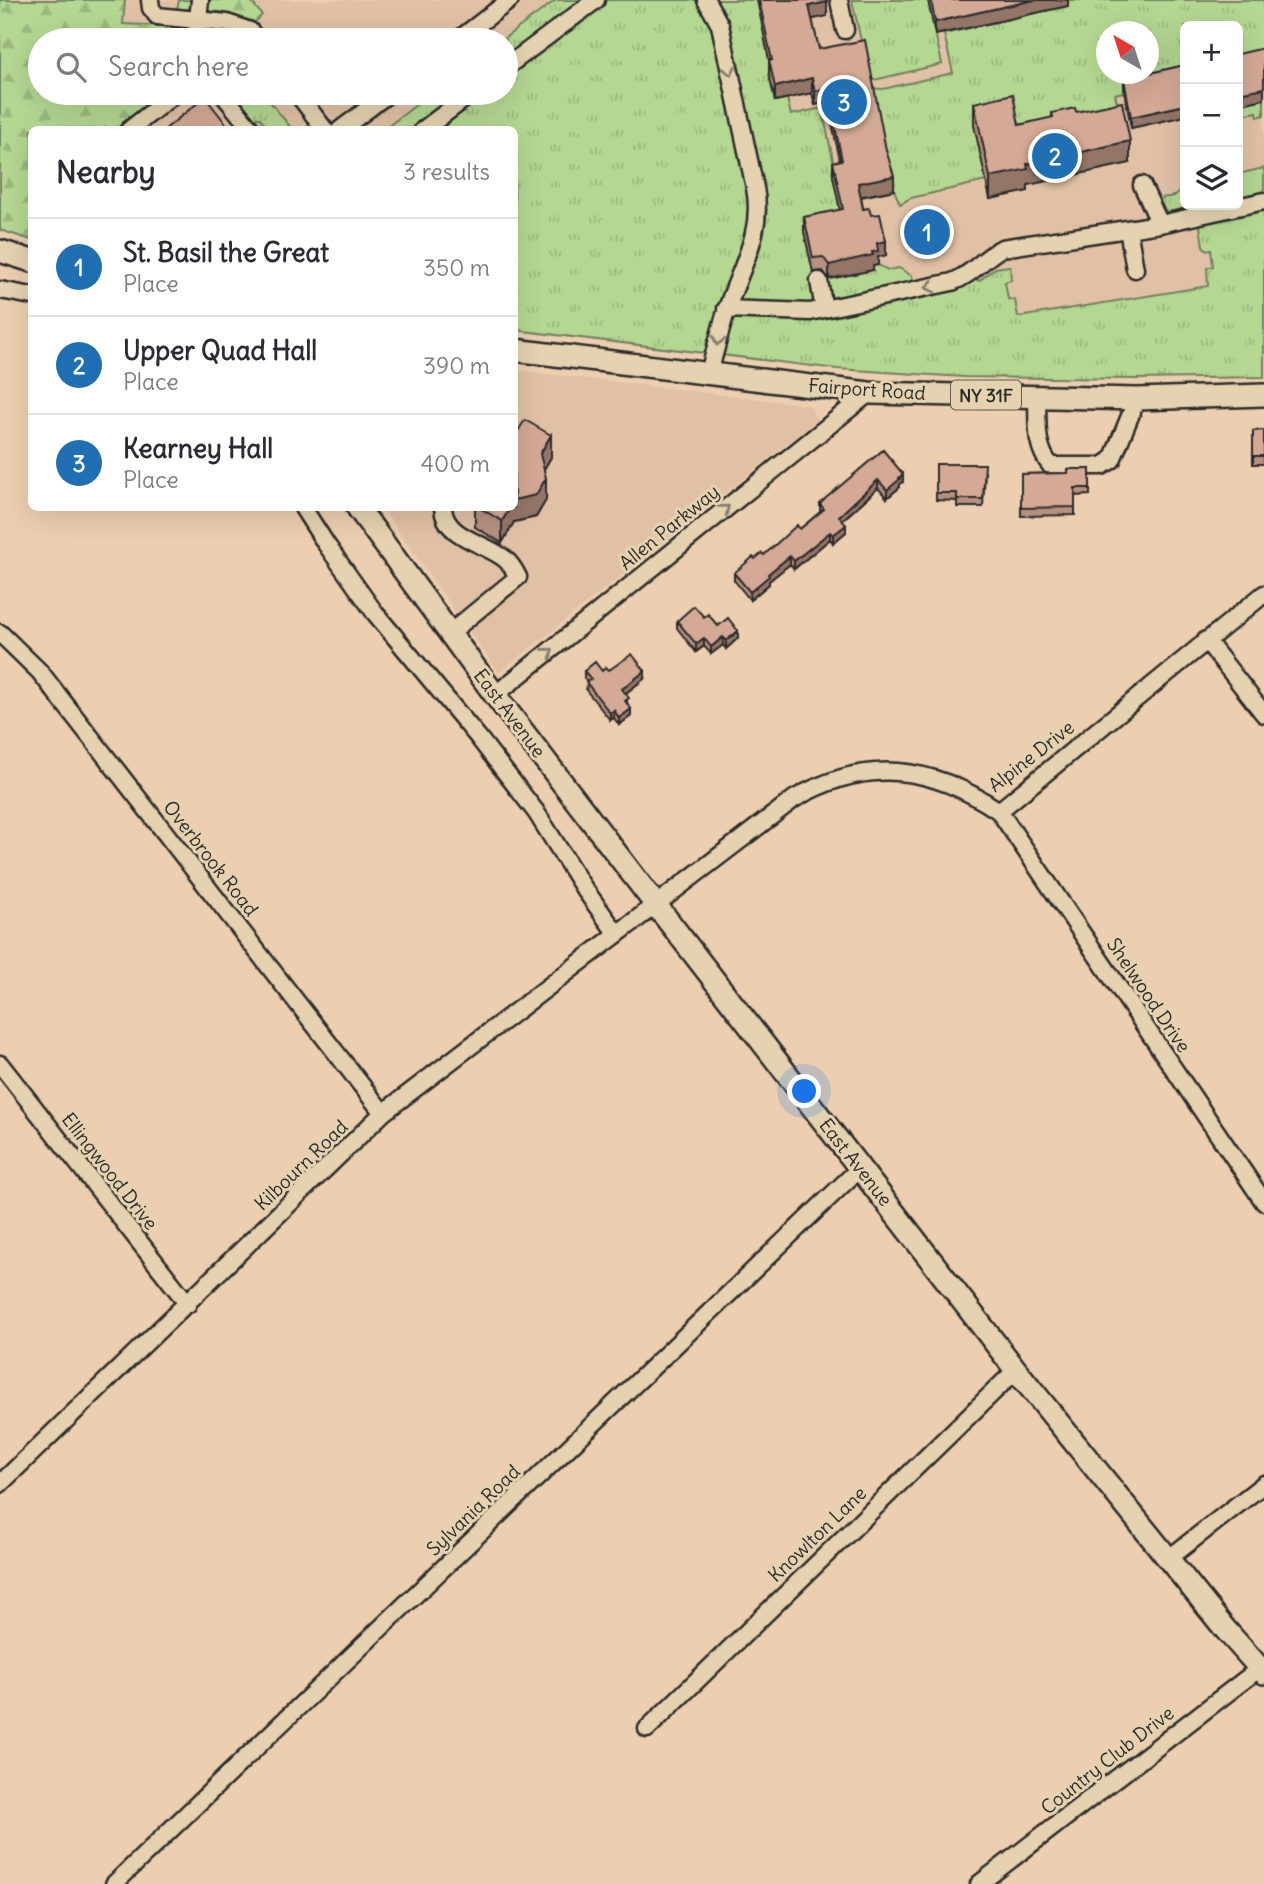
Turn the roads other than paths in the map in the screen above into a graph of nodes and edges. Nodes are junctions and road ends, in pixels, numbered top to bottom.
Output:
1 (149, 0) edge
2 (200, 0) edge
3 (510, 0) edge
4 (596, 0) edge
5 (839, 0) edge
6 (712, 2) edge
7 (197, 20) junction
8 (197, 28) edge
9 (245, 28) edge
10 (474, 28) edge
11 (845, 30) dead end
12 (518, 58) edge
13 (161, 105) edge
14 (232, 105) edge
15 (306, 105) edge
16 (373, 105) edge
17 (456, 105) edge
18 (135, 126) edge
19 (249, 126) edge
20 (322, 126) edge
21 (346, 126) edge
22 (428, 126) edge
23 (1142, 185) dead end
24 (1264, 201) edge
25 (1160, 224) junction
26 (1128, 229) junction
27 (0, 251) edge
28 (28, 260) edge
29 (1135, 269) dead end
30 (819, 281) dead end
31 (0, 290) edge
32 (28, 295) edge
33 (726, 309) junction
34 (824, 309) junction
35 (518, 349) edge
36 (709, 373) junction
37 (869, 393) junction
38 (1264, 395) edge
39 (1037, 396) junction
40 (1136, 399) junction
41 (305, 511) edge
42 (360, 511) edge
43 (443, 511) edge
44 (1264, 594) edge
45 (0, 632) edge
46 (450, 633) junction
47 (1206, 640) junction
48 (495, 695) junction
49 (1264, 714) edge
50 (999, 811) junction
51 (656, 905) junction
52 (617, 934) junction
53 (0, 1064) edge
54 (383, 1113) junction
55 (860, 1167) junction
56 (1264, 1202) edge
57 (188, 1304) junction
58 (1016, 1370) junction
59 (1264, 1484) edge
60 (0, 1485) edge
61 (1168, 1559) junction
62 (1262, 1671) edge
63 (648, 1729) dead end
64 (114, 1884) edge
65 (979, 1884) edge

1 - 7 street
2 - 7 street
3 - 10 street
4 - 12 street
5 - 11 street
6 -> 33 street
7 - 8 street
7 - 9 street
13 - 18 street
14 - 19 street
15 - 20 street
16 - 21 street
17 - 22 street
23 - 25 street
24 - 25 street
25 - 26 street
26 - 29 street
26 -> 34 street
27 - 28 main road
30 - 34 street
31 - 32 street
33 - 34 street
33 -> 36 street
35 - 36 main road, Fairport Road / NY 31F
36 - 37 main road, Fairport Road / NY 31F
37 - 39 main road, Fairport Road / NY 31F
48 -> 37 street, Allen Parkway
38 - 40 main road, Fairport Road / NY 31F
39 - 40 main road, Fairport Road / NY 31F
39 - 40 street
41 - 52 street
42 - 46 main road, East Avenue
43 - 46 street
44 - 47 street, Alpine Drive
45 - 54 street, Overbrook Road
46 - 48 main road, East Avenue
47 - 49 street
47 - 50 street, Alpine Drive
48 - 51 main road, East Avenue
50 - 51 street, Alpine Drive
50 - 56 street, Shelwood Drive
51 - 52 street, Kilbourn Road
51 - 55 main road, East Avenue
52 - 54 street, Kilbourn Road
53 - 57 street, Ellingwood Drive
54 - 57 street, Kilbourn Road
55 - 58 main road, East Avenue
55 - 64 street, Sylvania Road
57 - 60 street, Kilbourn Road
58 - 61 main road, East Avenue
58 - 63 street, Knowlton Lane
59 - 61 street
61 - 62 main road, East Avenue
62 - 65 street, Country Club Drive

